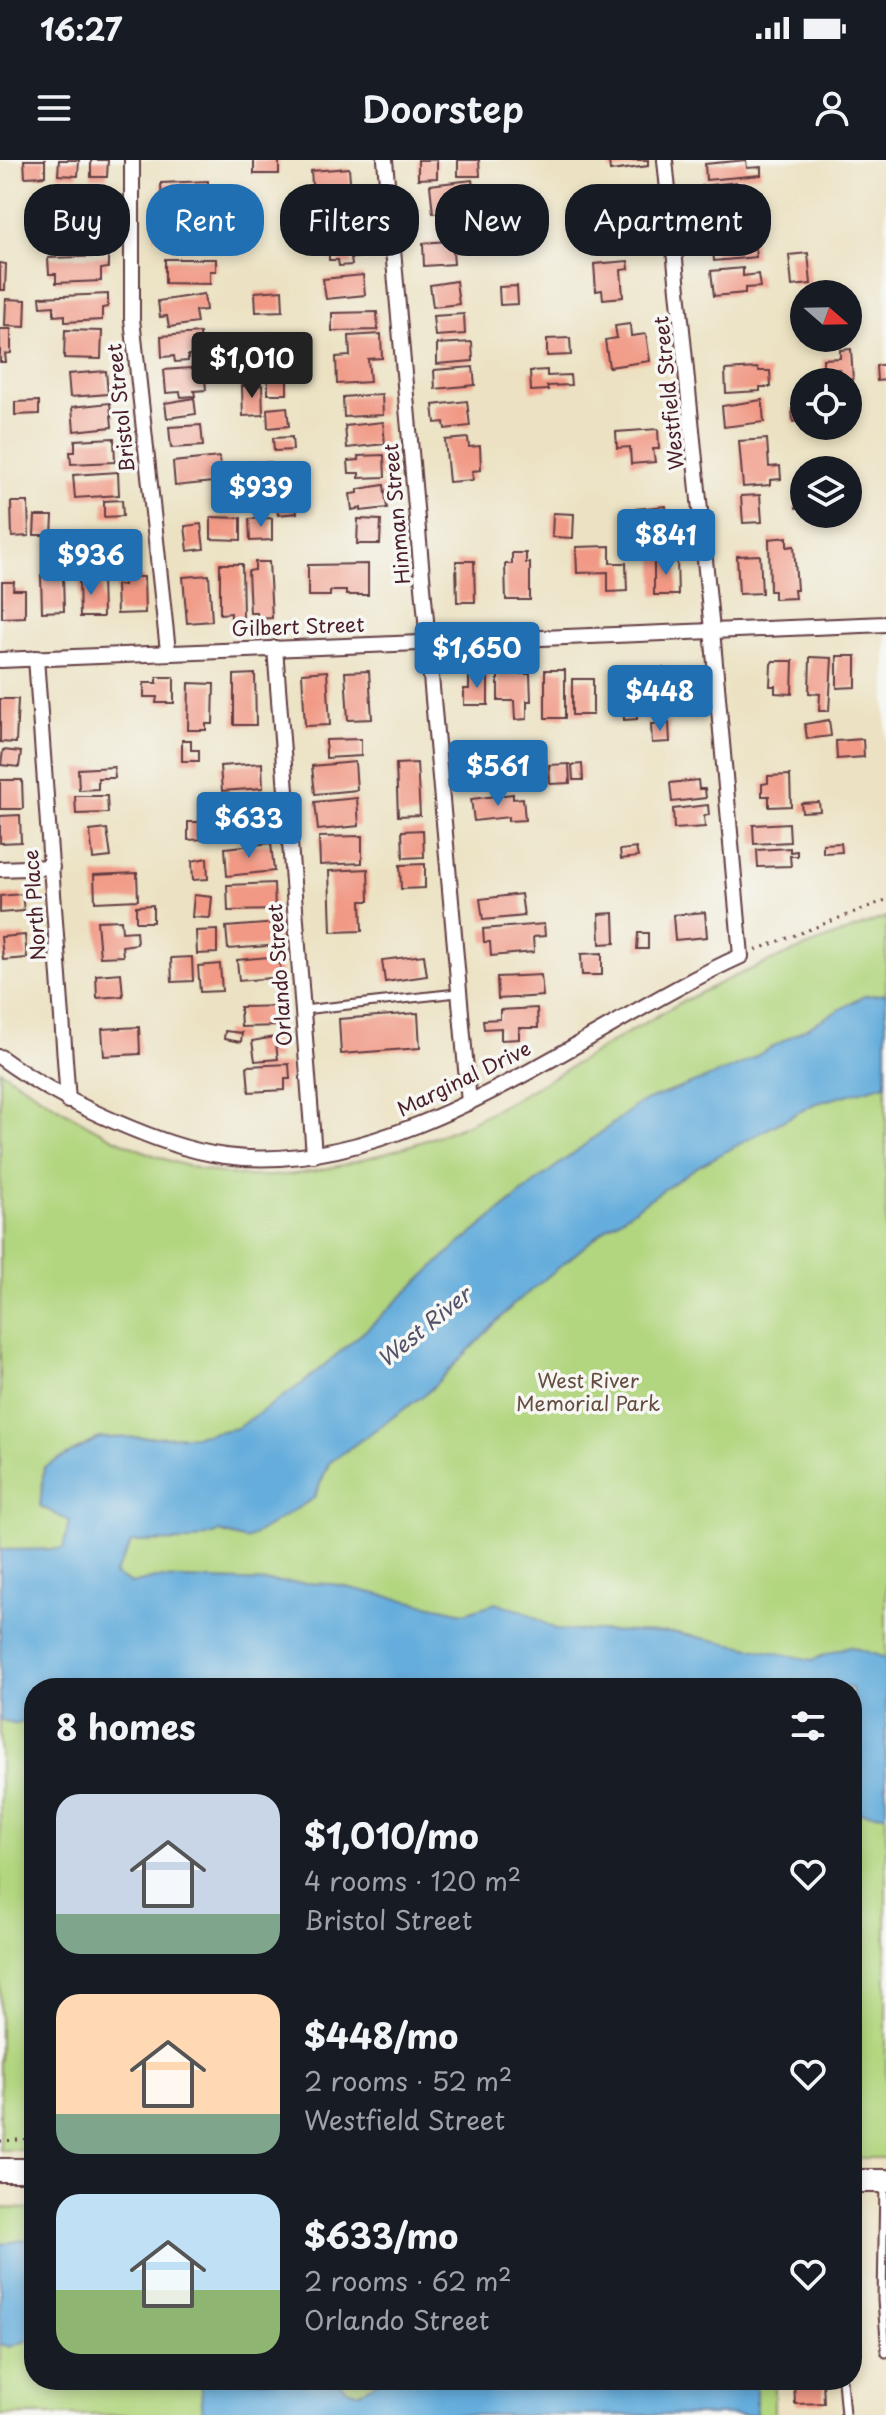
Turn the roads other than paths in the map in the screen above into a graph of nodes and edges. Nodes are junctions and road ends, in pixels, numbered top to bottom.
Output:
1 (132, 160) edge
2 (385, 160) edge
3 (665, 160) edge
4 (886, 624) edge
5 (712, 630) junction
6 (429, 641) junction
7 (275, 648) junction
8 (168, 651) junction
9 (36, 658) junction
10 (0, 660) edge
11 (52, 867) junction
12 (0, 869) edge
13 (741, 956) joint
14 (457, 993) junction
15 (303, 1010) junction
16 (0, 1057) edge
17 (68, 1101) junction
18 (469, 1103) junction
19 (314, 1155) junction
20 (0, 2170) edge
21 (24, 2170) edge
22 (862, 2181) edge
23 (885, 2181) edge
24 (885, 2231) edge
25 (886, 2353) edge
26 (843, 2390) edge
27 (845, 2415) edge

1 - 8 street, Bristol Street
2 - 6 street, Hinman Street
3 - 5 street, Westfield Street
4 - 5 street, Gilbert Street
5 - 6 street, Gilbert Street
5 - 13 street, Westfield Street
6 - 7 street, Gilbert Street
6 - 14 street, Hinman Street
7 - 8 street, Gilbert Street
7 - 15 street, Orlando Street
8 - 9 street, Gilbert Street
9 - 10 street, Gilbert Street
9 - 11 street, North Place
11 - 12 street
11 - 17 street, North Place
13 - 18 street, Marginal Drive
14 - 15 lane
14 - 18 street, Hinman Street
15 - 19 street, Orlando Street
16 - 17 street, Marginal Drive
17 - 19 street, Marginal Drive
18 - 19 street, Marginal Drive
20 - 21 main road
22 - 23 main road
23 - 24 lane
24 - 25 lane
26 - 27 lane

